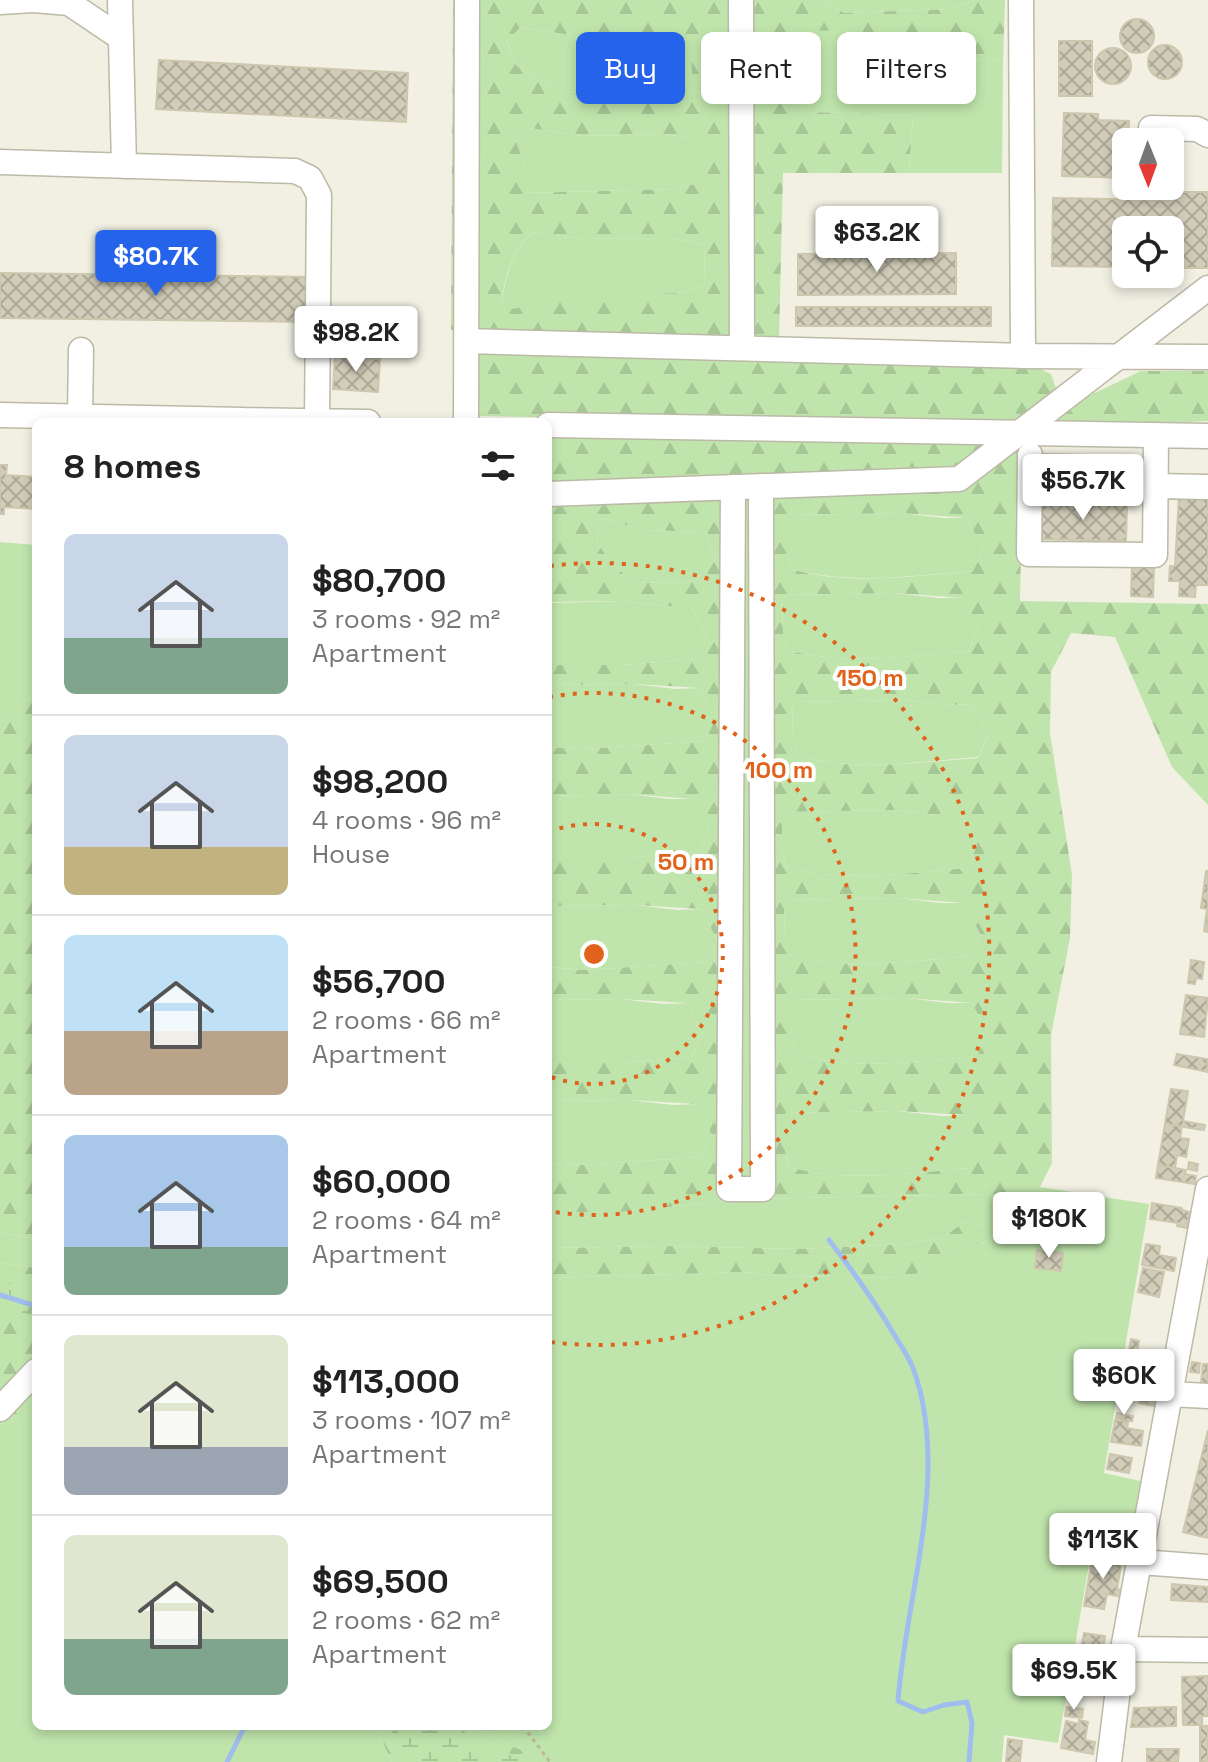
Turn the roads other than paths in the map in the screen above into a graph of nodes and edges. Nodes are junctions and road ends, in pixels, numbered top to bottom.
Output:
1 (34, 0) edge
2 (120, 0) edge
3 (467, 0) edge
4 (741, 0) edge
5 (1021, 0) edge
6 (0, 2) edge
7 (121, 38) junction
8 (1184, 129) edge
9 (1208, 135) edge
10 (0, 162) edge
11 (124, 166) junction
12 (1208, 288) edge
13 (466, 341) junction
14 (742, 348) junction
15 (81, 350) dead end
16 (1023, 356) junction
17 (1117, 356) junction
18 (1208, 357) edge
19 (0, 415) edge
20 (80, 416) junction
21 (144, 418) edge
22 (317, 418) edge
23 (466, 418) edge
24 (552, 425) edge
25 (1156, 435) junction
26 (1208, 436) edge
27 (1026, 444) junction
28 (761, 486) junction
29 (1156, 486) junction
30 (733, 487) junction
31 (1208, 487) edge
32 (552, 494) edge
33 (1208, 1189) edge
34 (32, 1375) edge
35 (1170, 1394) junction
36 (1208, 1396) edge
37 (0, 1409) edge
38 (1140, 1562) junction
39 (1208, 1567) edge
40 (1123, 1649) junction
41 (1208, 1650) edge
42 (1109, 1762) edge

1 - 6 street
1 - 7 street
2 - 7 street
3 - 13 street
4 - 14 street
5 - 16 street
7 - 11 street
8 - 9 street
10 - 11 street
11 - 22 street
12 - 17 street
13 - 14 street
13 - 23 street
14 - 16 street
15 - 20 street
16 - 17 street
17 - 18 street
17 - 27 street
19 - 20 street
20 - 21 street
24 - 27 street
25 - 26 street
25 - 27 street
25 - 29 street
27 - 28 street
27 - 29 street
28 - 30 street
28 - 30 street
29 - 31 street
30 - 32 street
33 - 35 street
34 - 37 street
35 - 36 street
35 - 38 street
38 - 39 street
38 - 40 street
40 - 41 street
40 - 42 street

